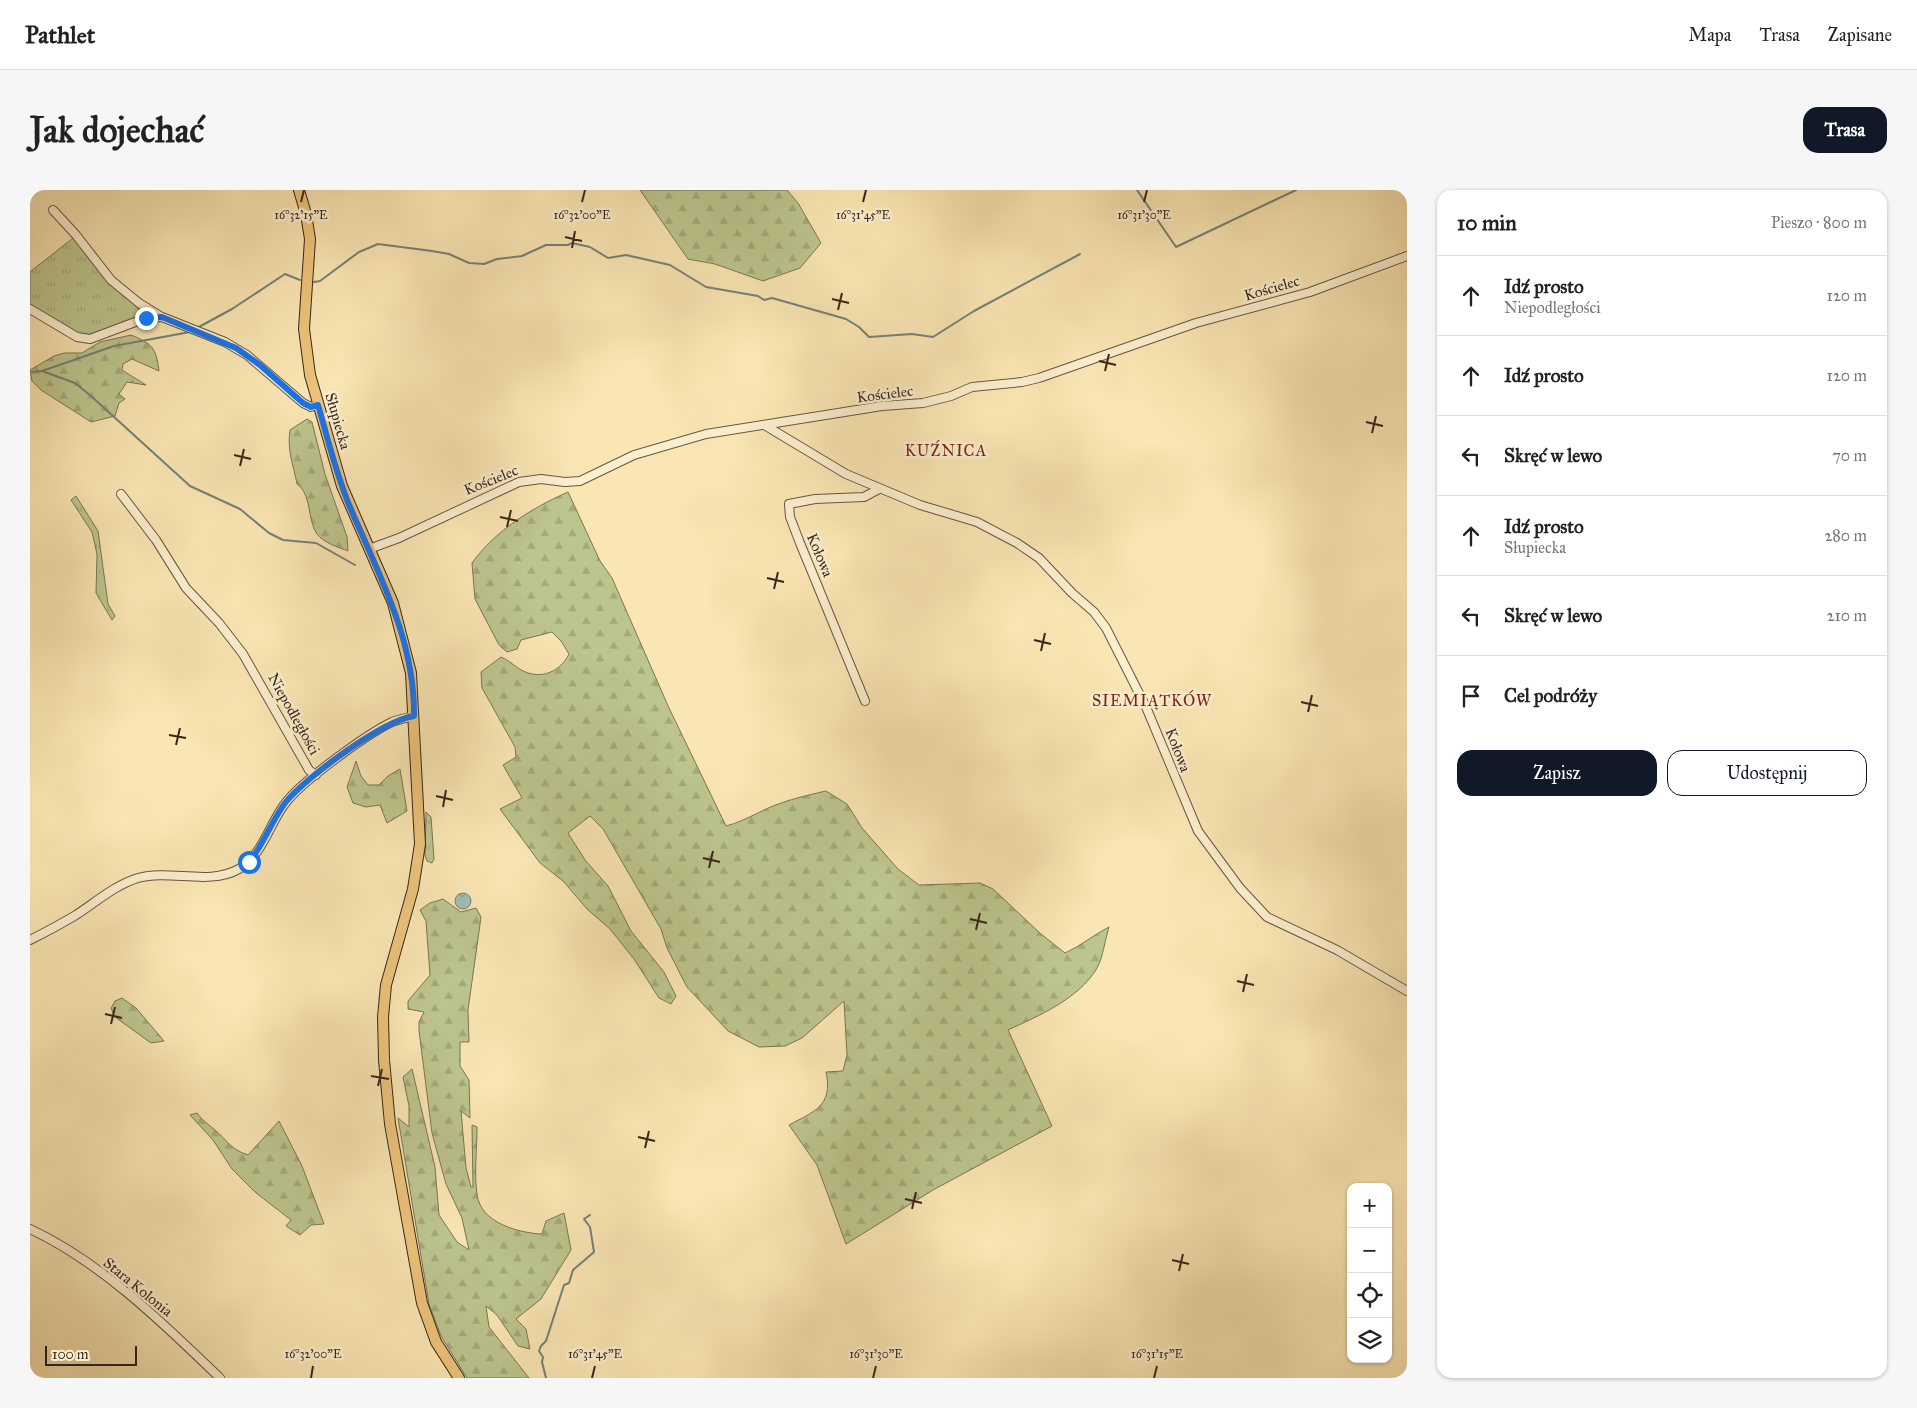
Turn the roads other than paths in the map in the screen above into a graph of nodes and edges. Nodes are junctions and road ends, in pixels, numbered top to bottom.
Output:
1 (299, 190) edge
2 (53, 210) dead end
3 (1407, 256) edge
4 (30, 310) edge
5 (162, 317) junction
6 (318, 405) junction
7 (766, 426) junction
8 (879, 489) junction
9 (121, 494) dead end
10 (369, 548) junction
11 (865, 701) dead end
12 (414, 716) junction
13 (316, 775) junction
14 (30, 930) edge
15 (33, 939) edge
16 (1407, 991) edge
17 (30, 1228) edge
18 (220, 1378) edge
19 (459, 1378) edge

1 - 6 main road, Słupiecka
2 - 5 street
3 - 7 street, Kościelec
4 - 5 street
5 - 6 street
6 - 10 main road, Słupiecka
7 - 8 street, Kołowa
7 - 10 street, Kościelec
8 - 11 street, Kołowa
8 - 16 street, Kołowa
9 - 13 street, Niepodległości
10 - 12 main road, Słupiecka
12 - 13 street
12 - 19 main road, Słupiecka
13 - 15 street, Niepodległości
14 - 15 street
17 - 18 street, Stara Kolonia

